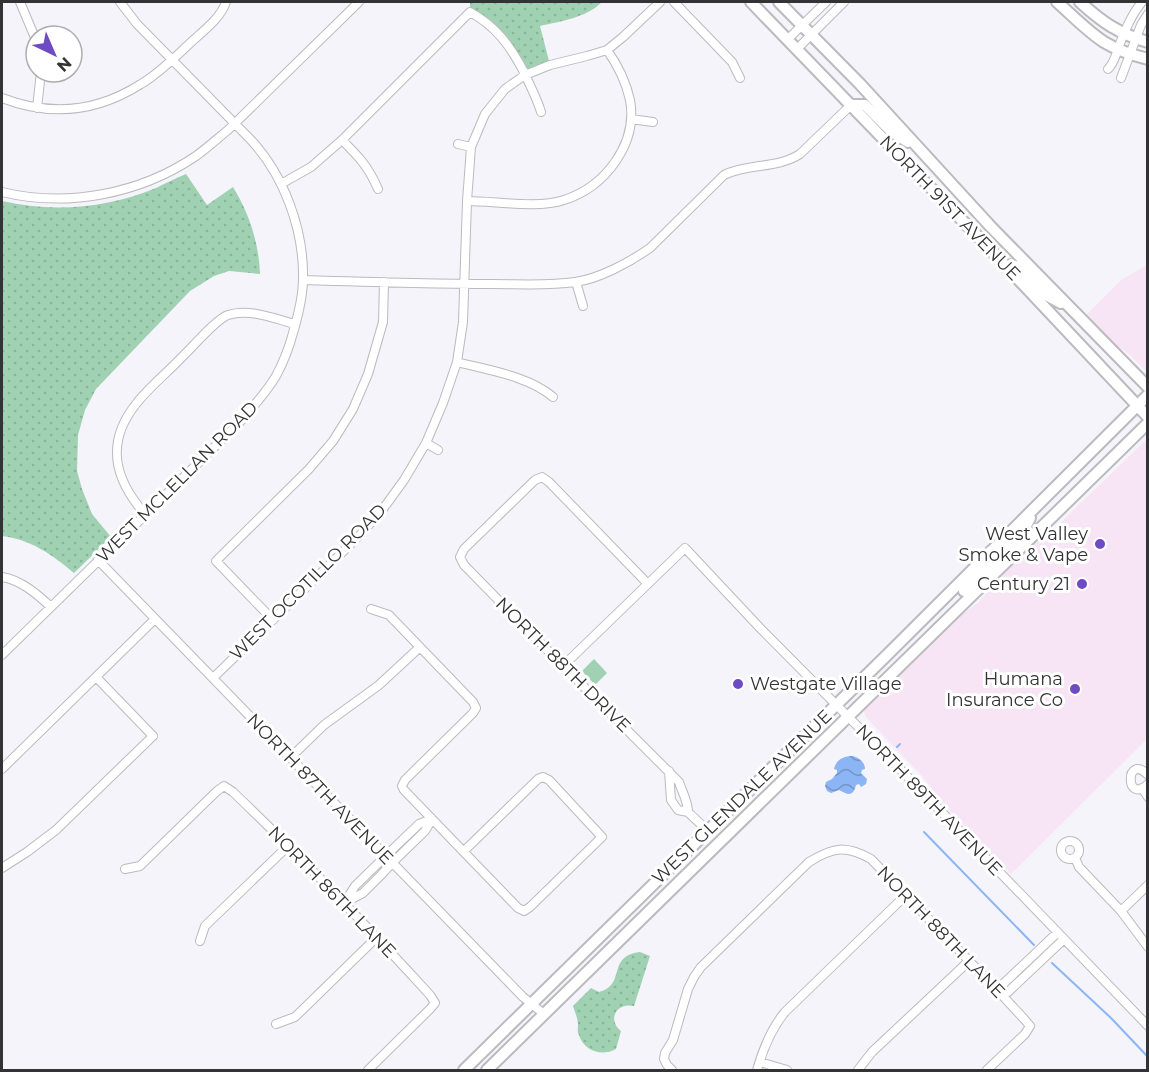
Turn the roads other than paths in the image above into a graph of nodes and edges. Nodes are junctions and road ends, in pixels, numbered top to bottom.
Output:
1 (20, 2) edge
2 (120, 2) edge
3 (226, 2) edge
4 (359, 2) edge
5 (660, 2) edge
6 (674, 2) edge
7 (751, 2) edge
8 (779, 2) edge
9 (826, 2) edge
10 (844, 2) edge
11 (1057, 2) edge
12 (1080, 2) edge
13 (1142, 2) edge
14 (1148, 14) edge
15 (29, 24) edge
16 (802, 25) junction
17 (812, 35) junction
18 (1130, 37) junction
19 (788, 39) junction
20 (1148, 42) edge
21 (797, 49) junction
22 (1118, 49) junction
23 (607, 50) junction
24 (1129, 54) junction
25 (172, 59) junction
26 (1148, 59) edge
27 (1108, 69) dead end
28 (525, 75) junction
29 (740, 78) dead end
30 (1120, 78) dead end
31 (40, 84) edge
32 (2, 98) edge
33 (851, 105) junction
34 (37, 108) junction
35 (541, 112) dead end
36 (631, 119) junction
37 (653, 122) dead end
38 (235, 123) junction
39 (342, 140) junction
40 (458, 144) dead end
41 (471, 147) junction
42 (921, 150) junction
43 (281, 184) junction
44 (378, 189) dead end
45 (2, 192) edge
46 (467, 201) junction
47 (1006, 267) junction
48 (303, 280) junction
49 (384, 282) junction
50 (576, 282) junction
51 (465, 285) junction
52 (583, 306) dead end
53 (1069, 308) junction
54 (296, 324) junction
55 (457, 362) junction
56 (1148, 387) edge
57 (1148, 395) edge
58 (553, 397) dead end
59 (1137, 406) junction
60 (1148, 417) edge
61 (1148, 423) edge
62 (426, 443) junction
63 (438, 450) dead end
64 (1037, 506) junction
65 (145, 514) junction
66 (991, 551) junction
67 (98, 561) junction
68 (1002, 565) junction
69 (2, 577) edge
70 (648, 584) junction
71 (51, 607) junction
72 (371, 609) dead end
73 (953, 612) junction
74 (155, 619) junction
75 (273, 620) junction
76 (420, 647) junction
77 (2, 655) edge
78 (563, 666) junction
79 (96, 677) junction
80 (213, 678) junction
81 (837, 704) junction
82 (847, 716) junction
83 (290, 759) junction
84 (2, 768) edge
85 (669, 771) junction
86 (1148, 775) edge
87 (1145, 786) edge
88 (684, 796) junction
89 (1148, 797) edge
90 (671, 800) junction
91 (688, 812) junction
92 (432, 819) junction
93 (708, 831) junction
94 (719, 843) junction
95 (289, 845) junction
96 (464, 851) junction
97 (1075, 858) dead end
98 (389, 859) junction
99 (2, 868) edge
100 (125, 869) dead end
101 (361, 880) junction
102 (1148, 885) edge
103 (368, 888) junction
104 (906, 895) junction
105 (344, 903) junction
106 (1121, 911) junction
107 (1060, 936) junction
108 (377, 937) junction
109 (200, 941) dead end
110 (1148, 947) edge
111 (969, 961) junction
112 (1001, 994) junction
113 (532, 1004) junction
114 (544, 1014) junction
115 (276, 1024) dead end
116 (1148, 1026) edge
117 (758, 1066) edge
118 (368, 1071) edge
119 (464, 1071) edge
120 (487, 1071) edge
121 (672, 1071) edge
122 (787, 1071) edge
123 (858, 1071) edge
124 (987, 1071) edge

1 - 15 street
2 - 25 street
3 - 25 street
4 - 38 street
5 - 23 street
6 - 29 street
7 - 19 main road, NORTH 91ST AVENUE
8 - 16 main road, NORTH 91ST AVENUE
9 - 16 street
10 - 17 street
11 - 22 main road
12 - 18 main road
13 - 18 street
14 - 18 street
16 - 17 main road, NORTH 91ST AVENUE
16 - 19 street
17 - 21 street
17 - 42 main road, NORTH 91ST AVENUE
18 - 20 main road
18 - 22 street
18 - 24 street
19 - 21 main road, NORTH 91ST AVENUE
21 - 33 main road, NORTH 91ST AVENUE
22 - 24 main road
22 - 27 street
23 - 28 street
23 - 36 street
24 - 26 main road
24 - 30 street
25 - 34 street
25 - 38 street
28 - 35 street
28 - 39 street
28 - 41 street
31 - 34 street
32 - 34 street
33 - 42 main road
33 - 47 main road, NORTH 91ST AVENUE
33 - 50 street
36 - 37 street
36 - 46 street
38 - 43 street
38 - 45 street
39 - 43 street
39 - 44 street
40 - 41 street
41 - 46 street
42 - 53 main road, NORTH 91ST AVENUE
43 - 48 street
46 - 51 street
47 - 53 main road
47 - 59 main road, NORTH 91ST AVENUE
48 - 49 street
48 - 54 street, WEST MCLELLAN ROAD
49 - 51 street
49 - 75 street
50 - 51 street
50 - 52 street
51 - 55 street, WEST OCOTILLO ROAD
53 - 56 main road, NORTH 91ST AVENUE
54 - 65 street, WEST MCLELLAN ROAD
54 - 65 street
55 - 58 street
55 - 62 street, WEST OCOTILLO ROAD
57 - 59 main road, WEST GLENDALE AVENUE
59 - 60 main road, NORTH 91ST AVENUE
59 - 64 main road, WEST GLENDALE AVENUE
61 - 68 main road, WEST GLENDALE AVENUE
62 - 63 street
62 - 75 street, WEST OCOTILLO ROAD
64 - 66 main road, WEST GLENDALE AVENUE
64 - 68 main road
65 - 67 street, WEST MCLELLAN ROAD
66 - 73 main road
66 - 81 main road, WEST GLENDALE AVENUE
67 - 71 street, WEST MCLELLAN ROAD
67 - 74 street, NORTH 87TH AVENUE
68 - 73 main road, WEST GLENDALE AVENUE
69 - 71 street
70 - 78 street
70 - 78 street, NORTH 88TH DRIVE
70 - 81 street, NORTH 89TH AVENUE
71 - 77 street, WEST MCLELLAN ROAD
72 - 76 street
73 - 82 main road, WEST GLENDALE AVENUE
74 - 79 street
74 - 80 street, NORTH 87TH AVENUE
75 - 80 street, WEST OCOTILLO ROAD
76 - 83 street
76 - 92 street
78 - 85 street, NORTH 88TH DRIVE
79 - 84 street
79 - 99 street
80 - 83 street, NORTH 87TH AVENUE
81 - 82 street, NORTH 89TH AVENUE
81 - 93 main road, WEST GLENDALE AVENUE
82 - 94 main road, WEST GLENDALE AVENUE
82 - 107 street, NORTH 89TH AVENUE
83 - 98 street, NORTH 87TH AVENUE
85 - 88 street, NORTH 88TH DRIVE
85 - 90 street
86 - 87 street
87 - 89 street
88 - 90 street
88 - 91 street, NORTH 88TH DRIVE
90 - 91 street
91 - 93 street
92 - 96 street
92 - 98 street
93 - 94 main road
93 - 113 main road, WEST GLENDALE AVENUE
94 - 114 main road, WEST GLENDALE AVENUE
95 - 100 street, NORTH 86TH LANE
95 - 105 street, NORTH 86TH LANE
95 - 109 street
96 - 96 street
97 - 106 street
98 - 101 street
98 - 103 street
98 - 113 street, NORTH 87TH AVENUE
101 - 103 street
101 - 105 street
102 - 106 street
103 - 105 street
104 - 111 street, NORTH 88TH LANE
104 - 117 street
104 - 121 street, NORTH 88TH LANE
105 - 108 street, NORTH 86TH LANE
106 - 110 street
107 - 112 street
107 - 116 street, NORTH 89TH AVENUE
108 - 115 street
108 - 118 street, NORTH 86TH LANE
111 - 112 street, NORTH 88TH LANE
111 - 123 street
112 - 124 street, NORTH 88TH LANE
113 - 114 street, NORTH 87TH AVENUE
113 - 119 main road, WEST GLENDALE AVENUE
114 - 120 main road, WEST GLENDALE AVENUE
117 - 122 street

